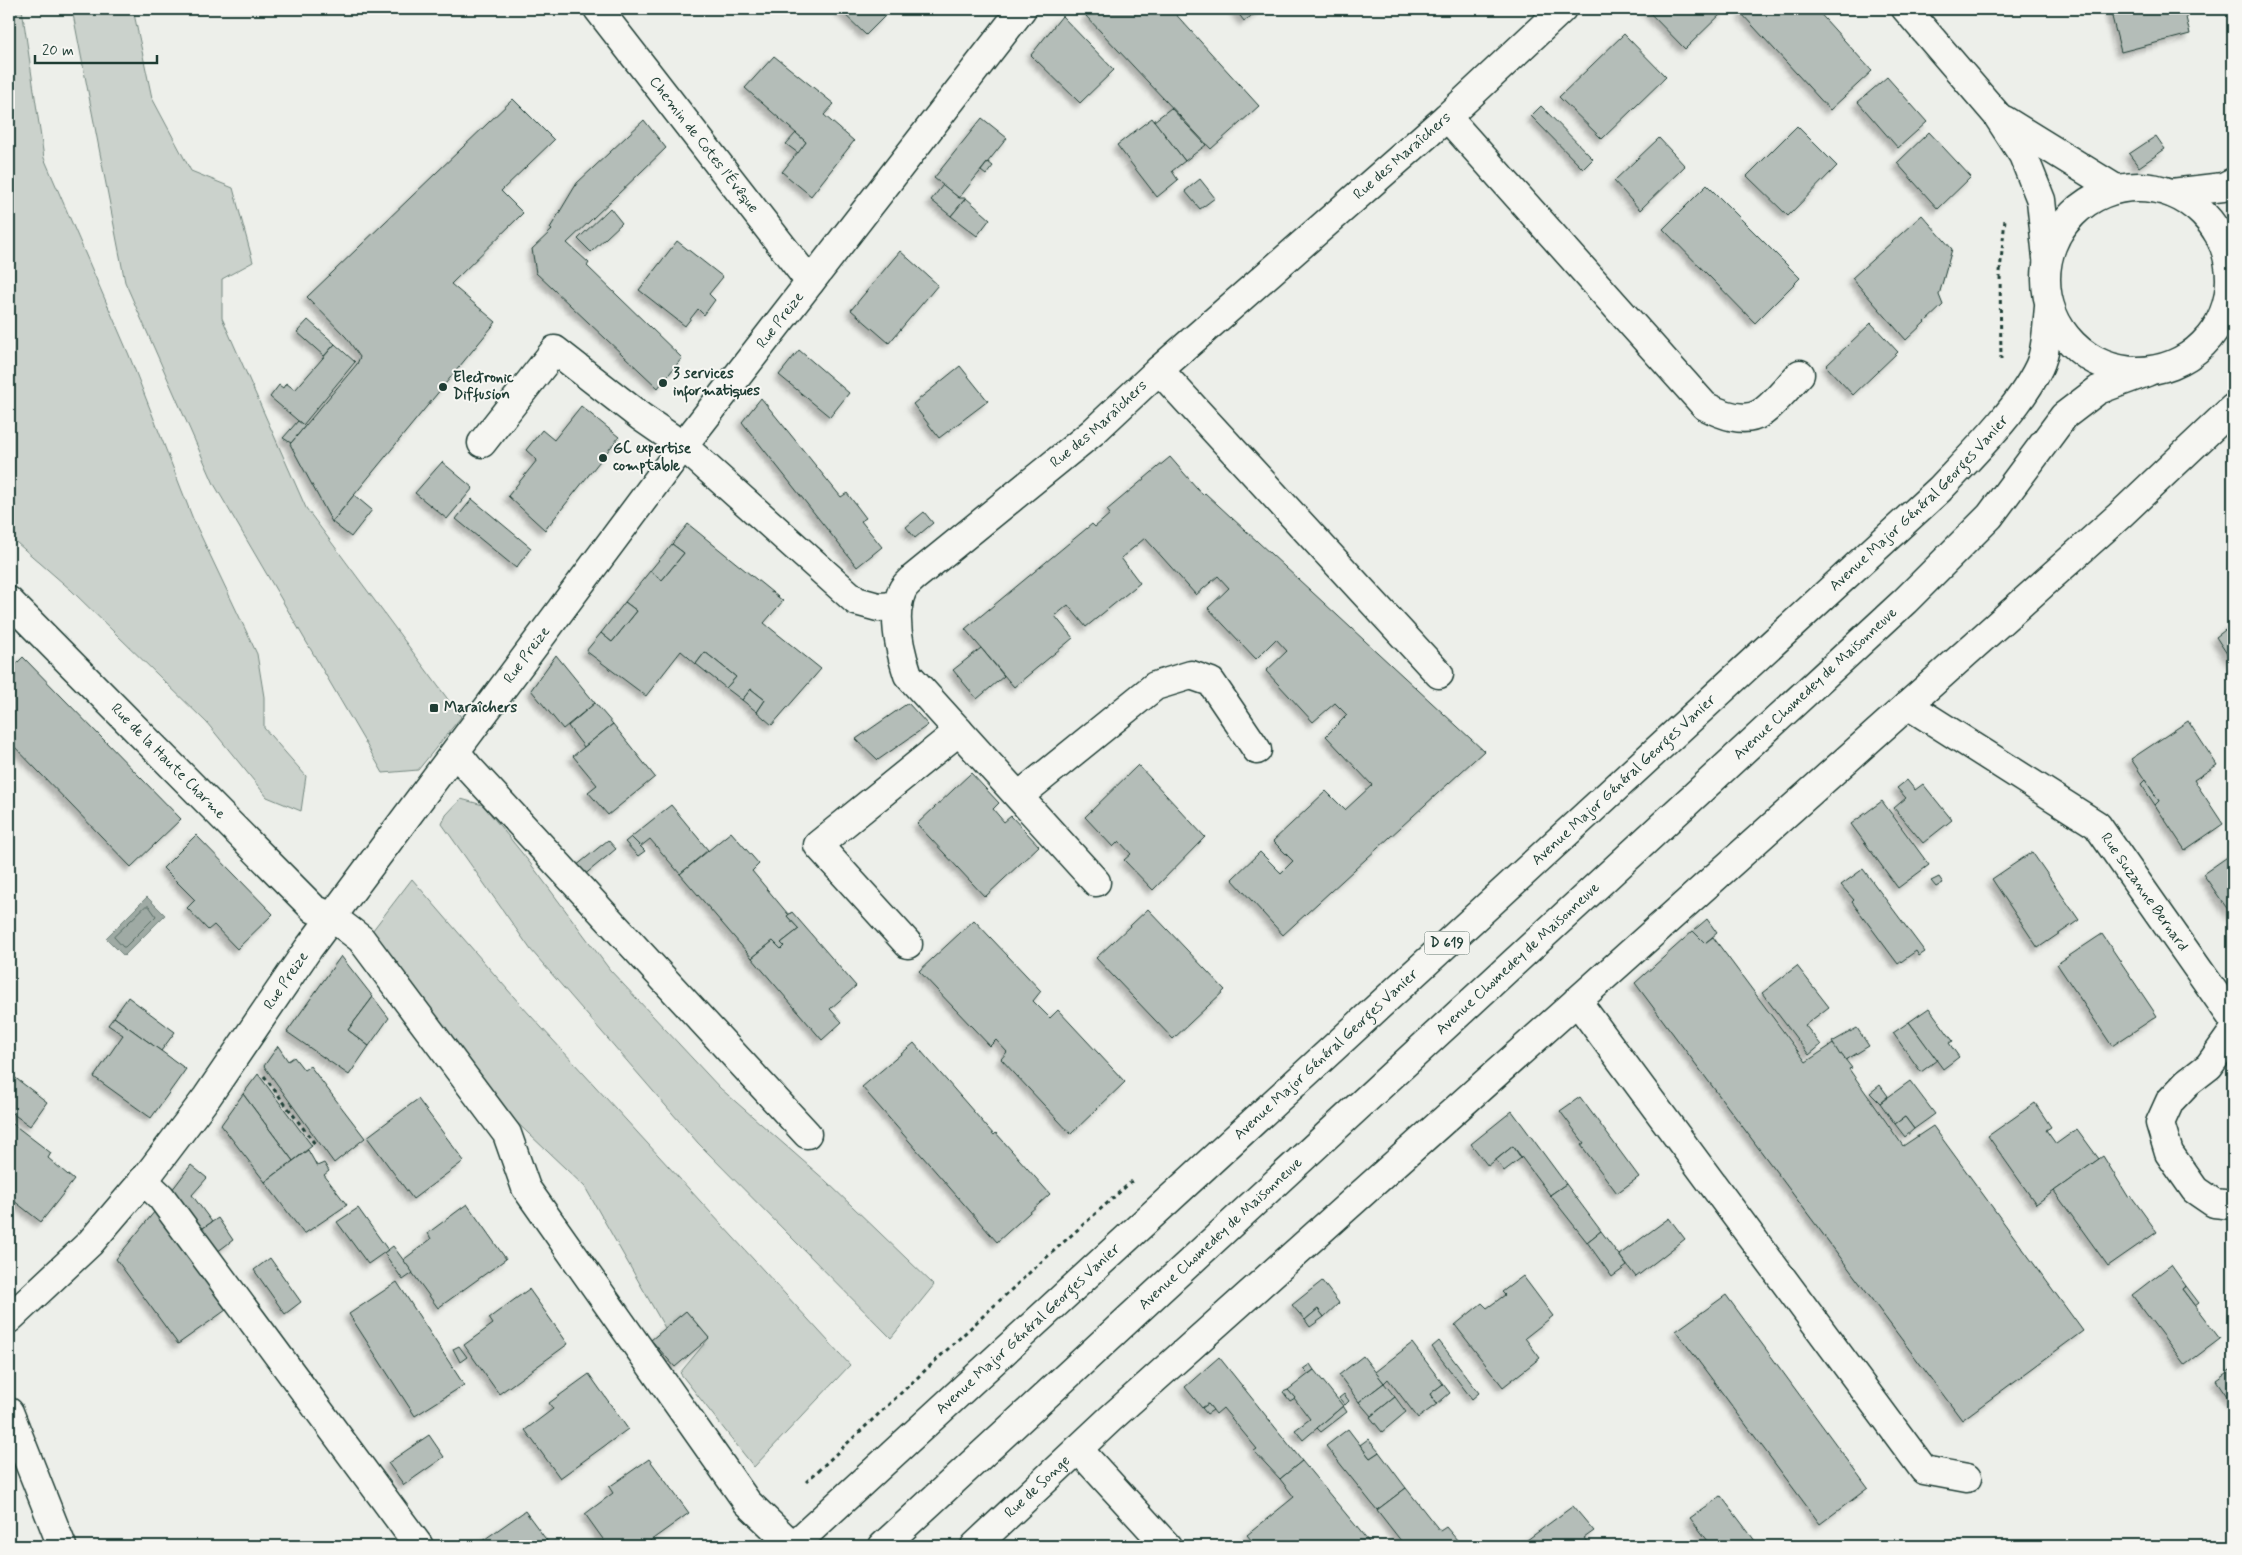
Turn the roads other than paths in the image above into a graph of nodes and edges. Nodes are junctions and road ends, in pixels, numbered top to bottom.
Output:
1 (598, 9) edge
2 (1022, 9) edge
3 (1562, 9) edge
4 (1906, 9) edge
5 (1997, 116) junction
6 (1447, 117) junction
7 (2233, 182) edge
8 (2116, 189) junction
9 (2172, 193) junction
10 (2047, 258) junction
11 (810, 282) junction
12 (2232, 284) edge
13 (2049, 307) junction
14 (1159, 370) junction
15 (2147, 372) junction
16 (1800, 374) dead end
17 (2233, 408) edge
18 (482, 443) dead end
19 (683, 446) junction
20 (9, 601) edge
21 (898, 606) junction
22 (1439, 674) dead end
23 (1908, 705) junction
24 (959, 731) junction
25 (1257, 750) dead end
26 (456, 752) junction
27 (1018, 796) junction
28 (1096, 882) dead end
29 (332, 917) junction
30 (908, 944) dead end
31 (1578, 1001) junction
32 (2233, 1019) edge
33 (2233, 1032) edge
34 (807, 1134) dead end
35 (143, 1180) junction
36 (2233, 1205) edge
37 (9, 1319) edge
38 (9, 1412) edge
39 (1078, 1449) junction
40 (1967, 1478) dead end
41 (62, 1546) edge
42 (419, 1546) edge
43 (793, 1546) edge
44 (882, 1546) edge
45 (975, 1546) edge
46 (1167, 1546) edge

1 - 11 main road, Chemin de Cotes l'Évêque
2 - 11 main road, Rue Preize
3 - 6 main road, Rue des Maraîchers
4 - 5 main road
5 - 8 main road
5 - 10 main road
6 - 14 main road, Rue des Maraîchers
6 - 16 main road
7 - 9 main road
8 - 9 main road
8 - 10 main road
9 - 12 main road, Avenue Chomedey de Maisonneuve
10 - 13 main road
11 - 19 main road, Rue Preize
12 - 15 main road, Avenue Chomedey de Maisonneuve
13 - 15 main road
13 - 43 main road, Avenue Major Général Georges Vanier / D 619
14 - 21 main road, Rue des Maraîchers
14 - 22 main road
15 - 44 main road, Avenue Chomedey de Maisonneuve
17 - 23 main road
18 - 19 main road
19 - 21 main road
19 - 26 main road, Rue Preize
20 - 29 main road, Rue de la Haute Charme
21 - 24 main road, Rue des Maraîchers
23 - 31 main road
23 - 32 main road, Rue Suzanne Bernard
24 - 27 main road, Rue des Maraîchers
24 - 30 main road
25 - 27 main road
26 - 29 main road, Rue Preize
26 - 34 main road
27 - 28 main road, Rue des Maraîchers
29 - 35 main road, Rue Preize
29 - 43 main road, Rue de la Haute Charme
31 - 39 main road
31 - 40 main road
33 - 36 main road
35 - 37 main road, Rue Preize
35 - 42 main road
38 - 41 main road
39 - 45 main road, Rue de Songe
39 - 46 main road

